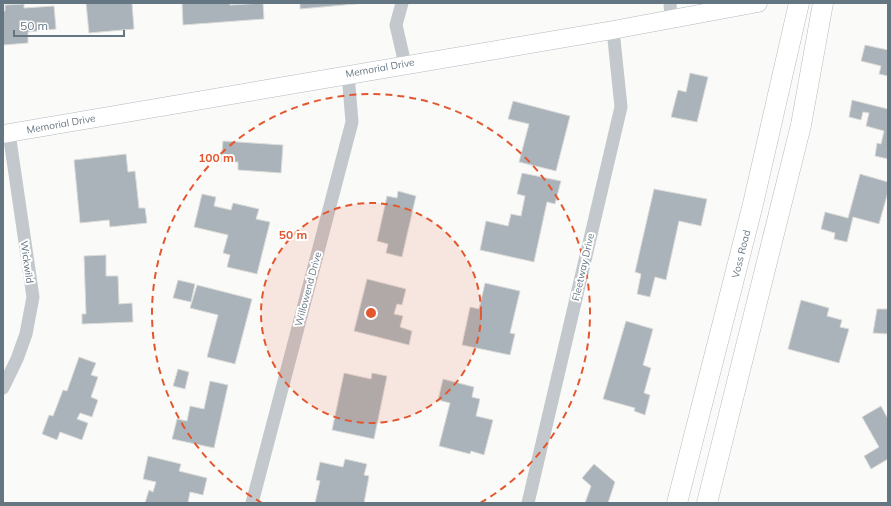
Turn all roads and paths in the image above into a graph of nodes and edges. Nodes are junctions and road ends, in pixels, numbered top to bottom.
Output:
1 (402, 3) edge
2 (758, 3) edge
3 (799, 3) edge
4 (823, 3) edge
5 (670, 11) edge
6 (613, 30) junction
7 (405, 64) junction
8 (348, 74) junction
9 (6, 133) edge
10 (714, 358) junction
11 (742, 366) junction
12 (3, 388) edge
13 (252, 503) edge
14 (528, 503) edge
15 (677, 503) edge
16 (707, 503) edge

1 - 7 street
2 - 5 street, Memorial Drive
3 - 10 main road, Voss Road
4 - 11 main road
5 - 6 street, Memorial Drive
6 - 7 street, Memorial Drive
6 - 14 street, Fleetway Drive
7 - 8 street, Memorial Drive
8 - 9 street, Memorial Drive
8 - 13 street, Willowend Drive
9 - 12 street, Wickwild
10 - 11 main road
10 - 15 main road, Voss Road
11 - 16 main road

